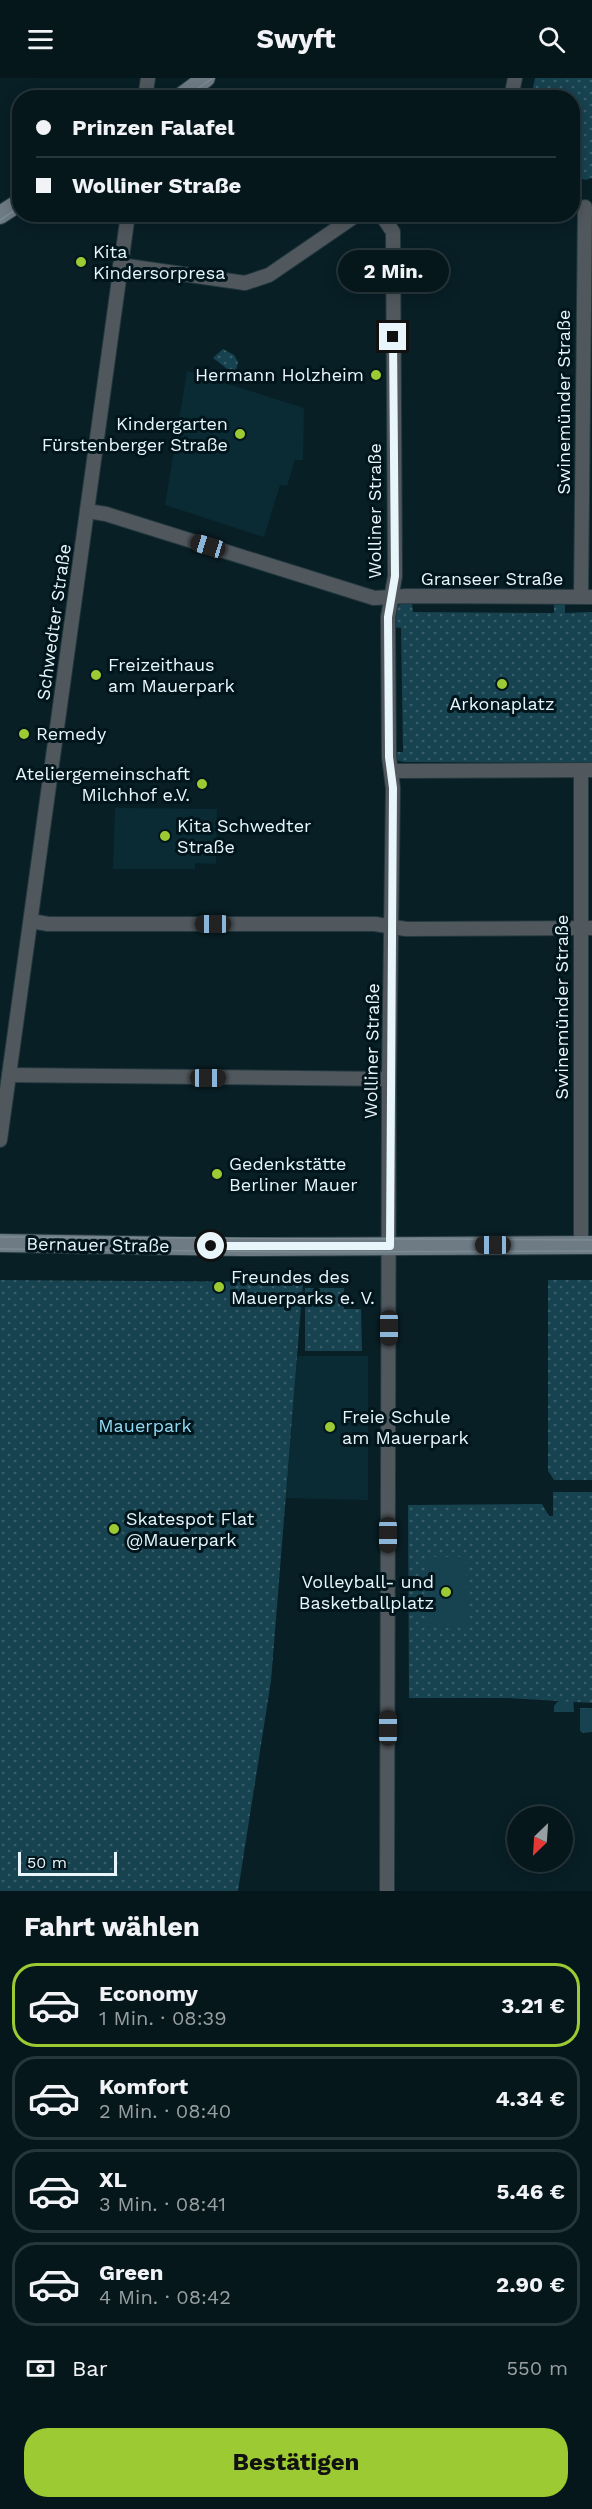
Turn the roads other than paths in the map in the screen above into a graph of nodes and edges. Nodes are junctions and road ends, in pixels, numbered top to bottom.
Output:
1 (206, 78) edge
2 (190, 90) edge
3 (583, 204) edge
4 (127, 222) edge
5 (346, 222) edge
6 (386, 222) edge
7 (120, 265) junction
8 (87, 511) junction
9 (392, 597) junction
10 (586, 597) edge
11 (587, 770) edge
12 (391, 771) junction
13 (31, 921) junction
14 (392, 926) junction
15 (586, 928) edge
16 (9, 1075) junction
17 (389, 1079) junction
18 (0, 1140) edge
19 (0, 1243) edge
20 (586, 1245) edge
21 (390, 1246) junction
22 (387, 1891) edge

1 - 2 main road
3 - 10 street, Swinemünder Straße
4 - 7 street, Schwedter Straße
5 - 7 street
6 - 9 street, Wolliner Straße
7 - 8 street, Schwedter Straße
8 - 9 street, Granseer Straße
8 - 13 street, Schwedter Straße
9 - 10 street, Granseer Straße
9 - 12 street, Wolliner Straße
11 - 12 street
11 - 15 street, Swinemünder Straße
12 - 14 street, Wolliner Straße
13 - 14 street
13 - 16 street, Schwedter Straße
14 - 15 street
14 - 17 street, Wolliner Straße
15 - 20 street, Swinemünder Straße
16 - 17 street
16 - 18 street, Schwedter Straße
17 - 21 street, Wolliner Straße
19 - 21 main road, Bernauer Straße
20 - 21 main road, Bernauer Straße
21 - 22 street, Wolliner Straße

